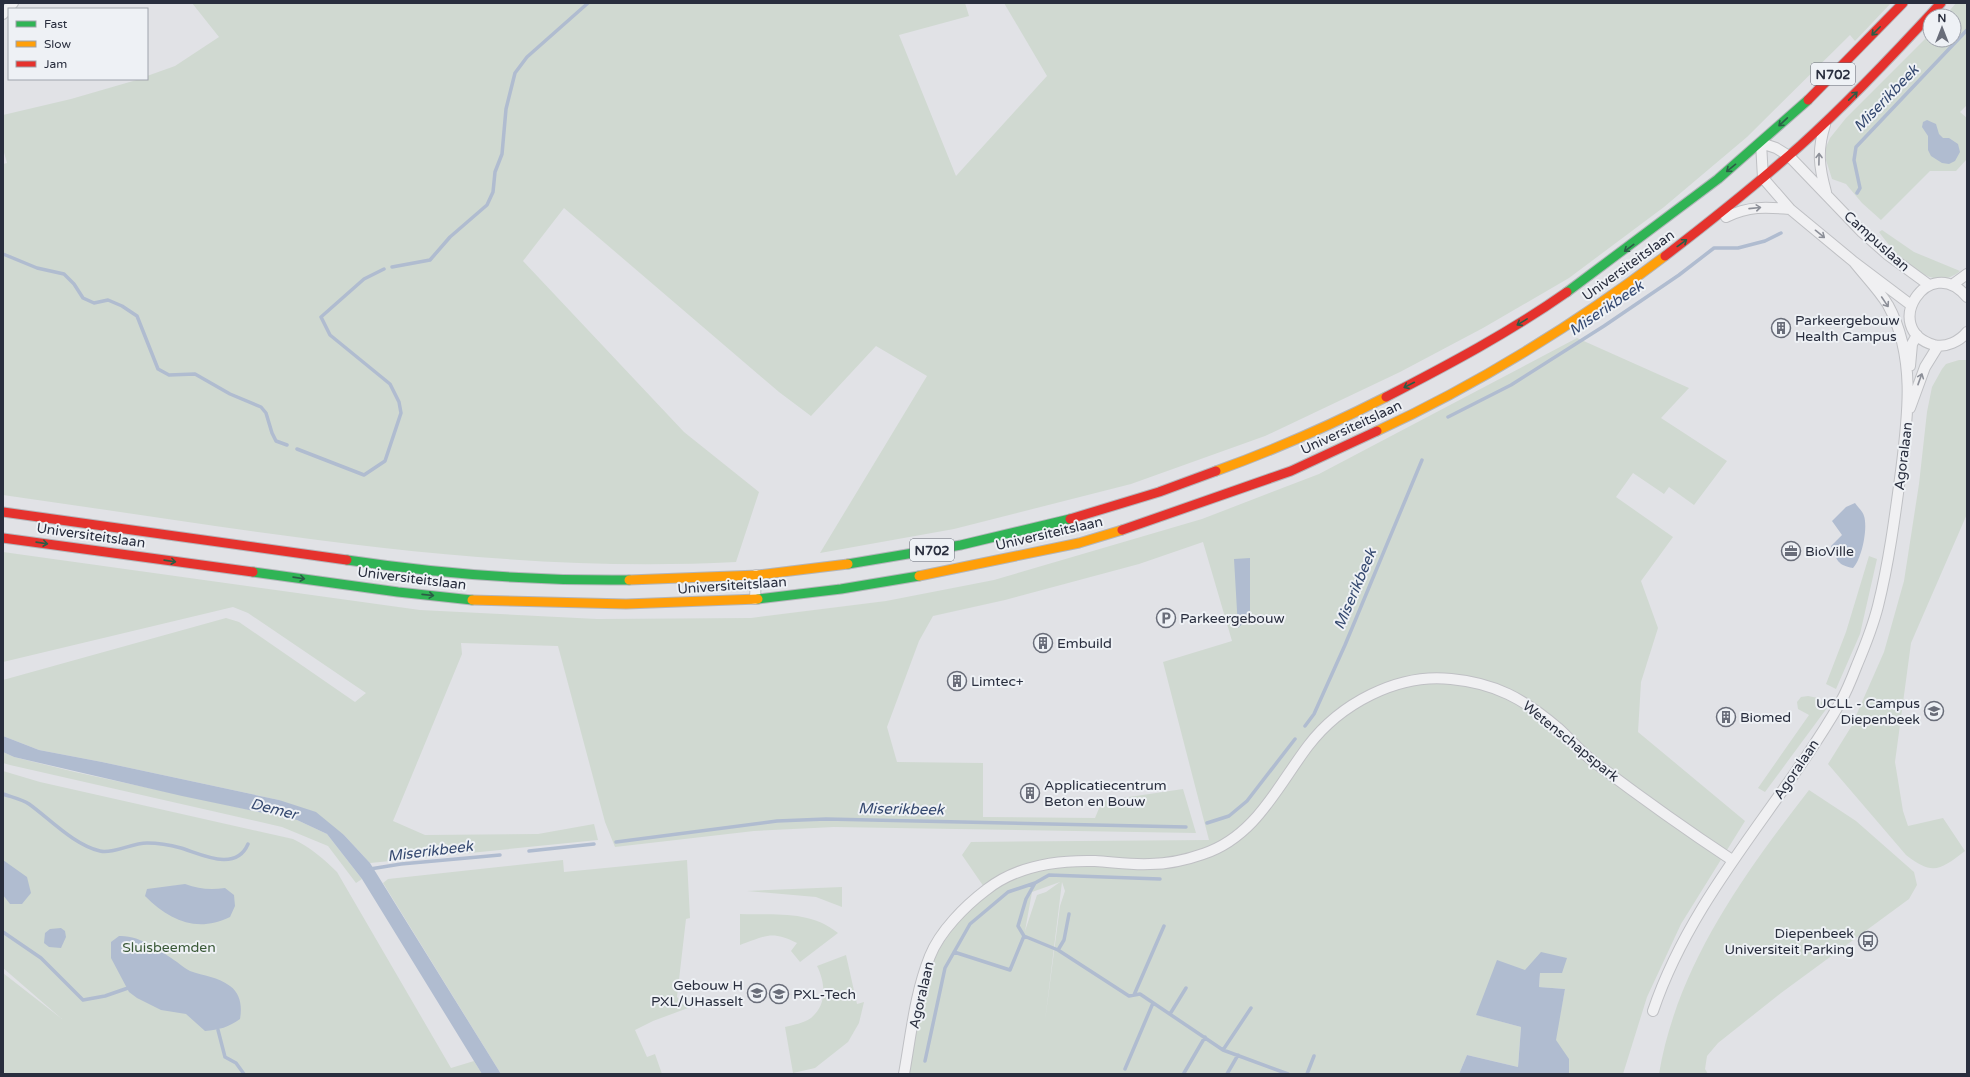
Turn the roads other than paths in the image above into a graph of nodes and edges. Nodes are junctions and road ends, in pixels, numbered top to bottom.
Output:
1 (1903, 3) edge
2 (1941, 3) edge
3 (1825, 124) junction
4 (1761, 143) junction
5 (1789, 156) junction
6 (1763, 178) junction
7 (1827, 194) junction
8 (1790, 209) junction
9 (1706, 226) junction
10 (1854, 262) junction
11 (1967, 274) edge
12 (1928, 285) junction
13 (1952, 285) junction
14 (1967, 297) edge
15 (1911, 305) junction
16 (1895, 322) joint
17 (1917, 335) junction
18 (1966, 336) edge
19 (1938, 346) junction
20 (1907, 376) junction
21 (1908, 414) junction
22 (3, 512) edge
23 (3, 538) edge
24 (756, 575) junction
25 (755, 599) junction
26 (1732, 860) junction
27 (986, 889) joint
28 (1653, 1011) dead end
29 (904, 1074) edge

1 -> 4 highway, Universiteitslaan / N702
3 -> 2 highway, Universiteitslaan / N702
3 - 5 highway, Universiteitslaan / N702
7 -> 3 street, Campuslaan
4 - 5 street, Campuslaan
4 - 6 street
4 -> 24 highway, Universiteitslaan / N702
5 - 6 highway, Universiteitslaan / N702
5 - 7 street, Campuslaan
6 - 8 street, Campuslaan
6 - 9 highway, Universiteitslaan / N702
7 - 12 street, Campuslaan
9 -> 8 street
8 -> 10 street, Campuslaan
25 -> 9 highway, Universiteitslaan / N702
10 - 15 street, Campuslaan
10 -> 16 street, Campuslaan
11 - 13 street
12 - 13 street
12 - 15 street
13 - 14 street
15 - 17 street
16 - 20 street, Agoralaan
17 - 19 street
17 - 20 street, Agoralaan
18 - 19 street
21 -> 19 street, Agoralaan
20 - 21 street, Agoralaan
21 - 26 street, Agoralaan
22 - 24 highway, Universiteitslaan / N702
23 -> 25 highway, Universiteitslaan / N702
24 - 25 street
26 - 27 street, Wetenschapspark
26 - 28 street, Agoralaan
27 - 29 street, Agoralaan

